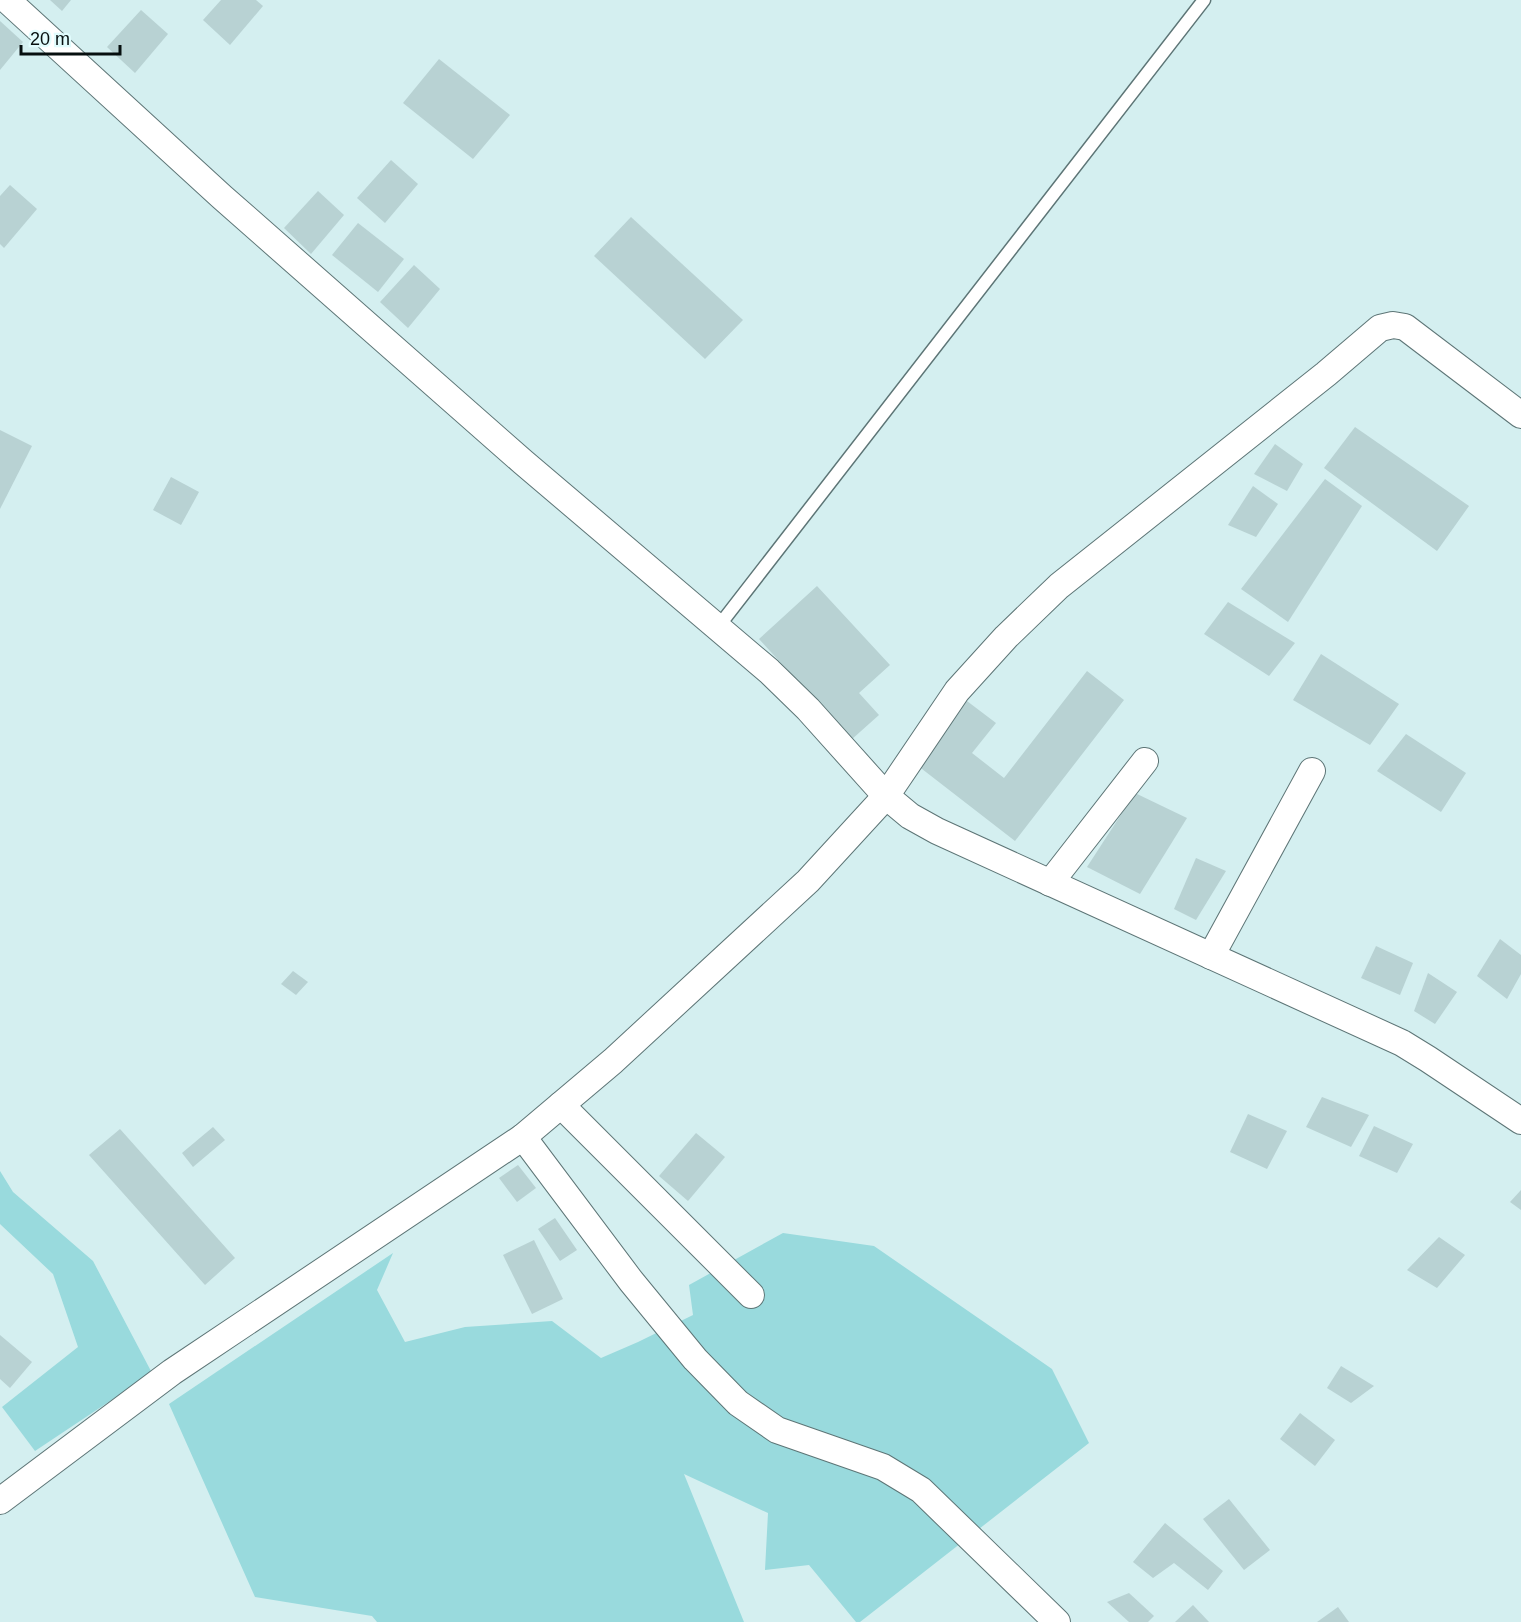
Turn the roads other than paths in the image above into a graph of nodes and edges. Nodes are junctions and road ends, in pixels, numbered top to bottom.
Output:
1 (7, 0) edge
2 (1204, 0) edge
3 (1521, 415) edge
4 (718, 627) junction
5 (1145, 761) dead end
6 (1312, 771) dead end
7 (886, 796) junction
8 (1050, 883) junction
9 (1211, 956) junction
10 (561, 1105) junction
11 (1521, 1121) edge
12 (523, 1137) junction
13 (751, 1295) dead end
14 (0, 1501) edge
15 (1057, 1622) edge

1 - 4 street
2 - 4 lane
3 - 7 street
4 - 7 street
5 - 8 street
6 - 9 street
7 - 8 street
7 - 10 street
8 - 9 street
9 - 11 street
10 - 12 street
10 - 13 street
12 - 14 street
12 - 15 street

